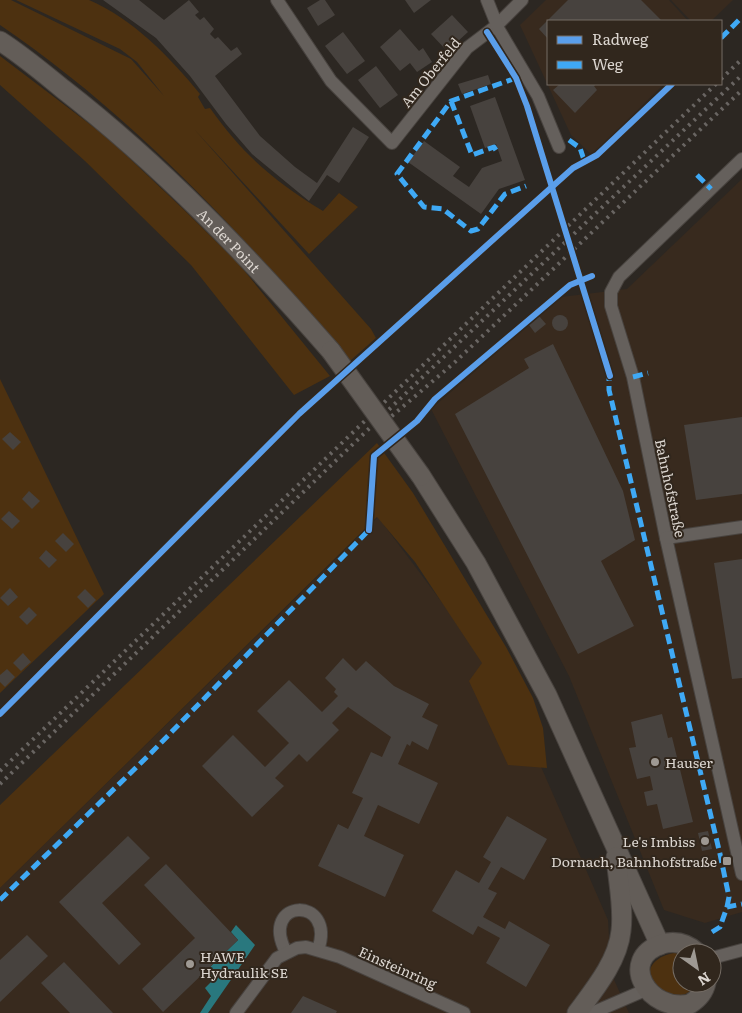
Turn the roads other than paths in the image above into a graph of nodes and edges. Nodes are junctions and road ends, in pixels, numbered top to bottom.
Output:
1 (277, 0) edge
2 (487, 0) edge
3 (522, 0) edge
4 (496, 26) junction
5 (0, 40) edge
6 (559, 147) dead end
7 (742, 159) edge
8 (742, 527) edge
9 (666, 538) junction
10 (615, 844) junction
11 (742, 874) edge
12 (680, 943) edge
13 (660, 945) junction
14 (318, 950) junction
15 (742, 950) edge
16 (286, 952) junction
17 (722, 955) edge
18 (643, 991) junction
19 (702, 993) edge
20 (688, 1010) edge
21 (236, 1013) edge
22 (464, 1013) edge
23 (577, 1013) edge
24 (592, 1013) edge

1 - 4 street, Am Oberfeld
2 - 4 street
3 - 4 street, Am Oberfeld
4 - 6 street
5 - 10 street, An der Point, bridge
7 - 9 street, Bahnhofstraße
8 - 9 street
9 - 11 street, Bahnhofstraße
10 - 13 street, An der Point
10 - 23 street
12 - 13 street
13 - 18 street
14 - 16 street, Einsteinring
14 - 16 street
14 - 22 street, Einsteinring
15 - 17 street
16 - 21 street
18 - 20 street
18 - 24 street
19 - 20 street

